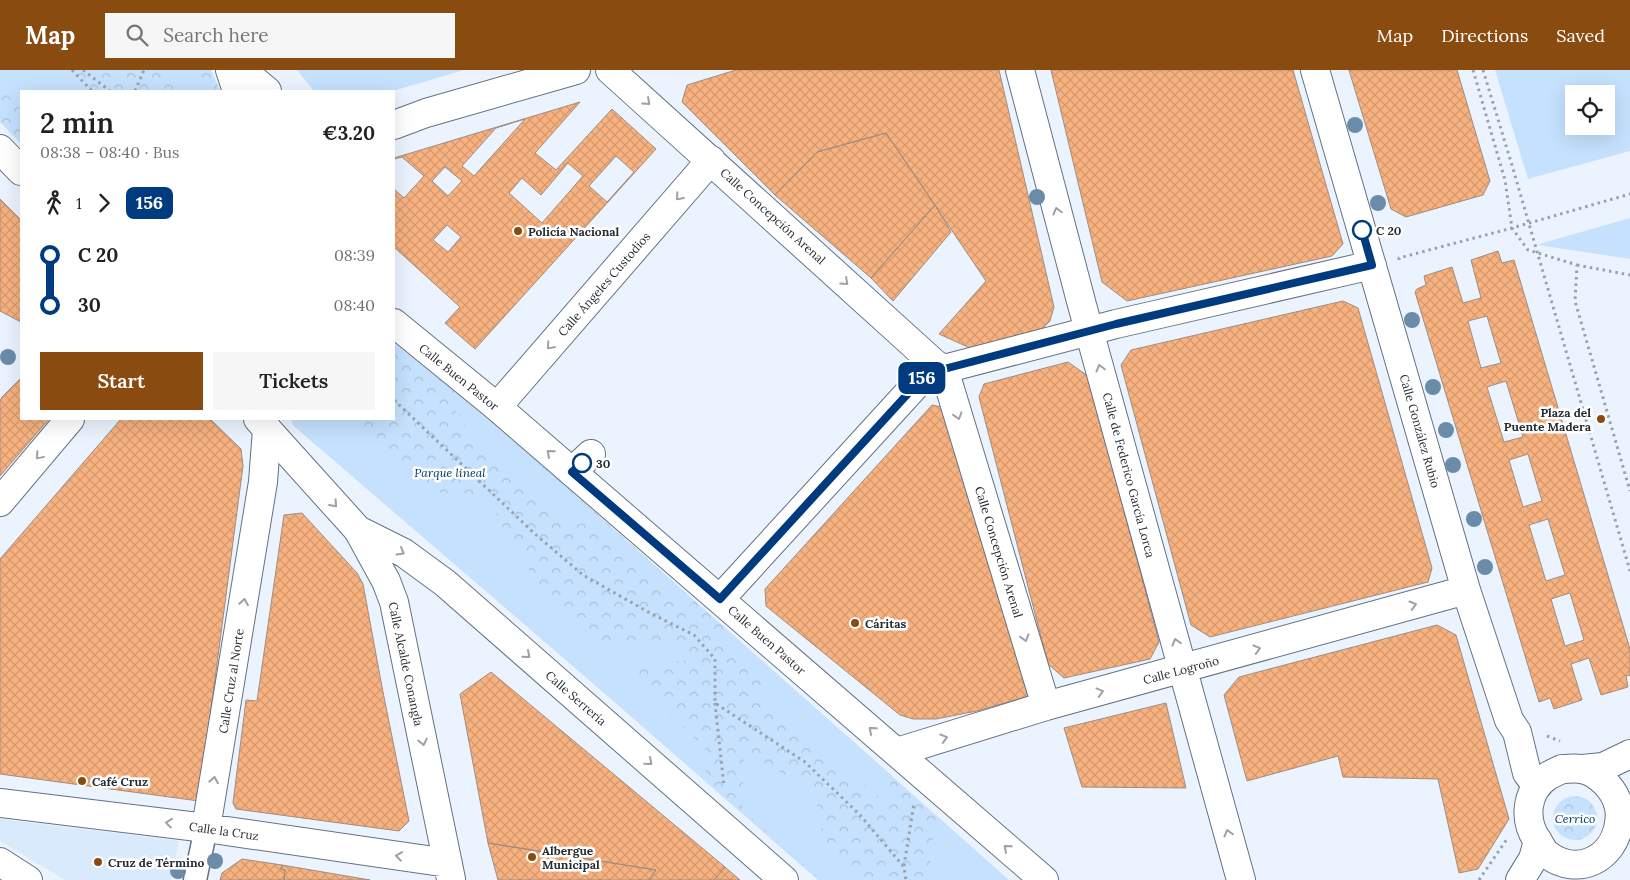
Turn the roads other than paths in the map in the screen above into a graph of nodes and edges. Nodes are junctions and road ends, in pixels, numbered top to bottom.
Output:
1 (230, 70) edge
2 (242, 70) edge
3 (576, 70) edge
4 (610, 70) edge
5 (1020, 70) edge
6 (1315, 70) edge
7 (237, 90) edge
8 (266, 90) edge
9 (397, 124) edge
10 (0, 149) edge
11 (710, 160) junction
12 (20, 169) edge
13 (1372, 265) junction
14 (395, 323) edge
15 (1090, 330) junction
16 (939, 366) junction
17 (497, 407) junction
18 (69, 420) edge
19 (263, 422) edge
20 (305, 472) junction
21 (263, 482) junction
22 (0, 502) edge
23 (358, 530) junction
24 (1466, 590) junction
25 (720, 599) junction
26 (1183, 669) junction
27 (1046, 706) junction
28 (897, 752) junction
29 (1630, 754) edge
30 (1582, 769) junction
31 (1618, 785) edge
32 (1537, 786) junction
33 (0, 803) edge
34 (206, 828) junction
35 (1622, 836) edge
36 (1538, 841) junction
37 (0, 862) edge
38 (449, 872) edge
39 (1578, 872) edge
40 (28, 880) edge
41 (195, 880) edge
42 (784, 880) edge
43 (1044, 880) edge
44 (1240, 880) edge
45 (1520, 880) edge

1 - 7 street
2 - 8 street
3 - 9 street
4 -> 11 street, Calle Concepción Arenal
15 -> 5 street, Calle de Federico García Lorca
6 - 13 street, Calle González Rubio
10 - 12 street
11 -> 16 street, Calle Concepción Arenal
11 -> 17 street, Calle Ángeles Custodios
13 - 15 street
13 - 24 street, Calle González Rubio
14 - 17 street, Calle Buen Pastor
15 - 16 street
26 -> 15 street, Calle de Federico García Lorca
16 - 25 street
16 -> 27 street, Calle Concepción Arenal
25 -> 17 street, Calle Buen Pastor
18 -> 22 street
19 - 20 street, Calle Alcalde Conangla
19 - 21 street, Calle Cruz al Norte
20 - 21 street
20 -> 23 street, Calle Alcalde Conangla
34 -> 21 street, Calle Cruz al Norte
23 -> 38 street, Calle Alcalde Conangla
23 -> 42 street, Calle Serrería
26 -> 24 street, Calle Logroño
24 - 32 street, Calle González Rubio
28 -> 25 street, Calle Buen Pastor
27 -> 26 street, Calle Logroño
44 -> 26 street, Calle de Federico García Lorca
28 -> 27 street, Calle Logroño
43 -> 28 street, Calle Buen Pastor
29 - 30 street
30 - 31 street
30 - 32 street
31 - 35 street
32 - 36 street
34 -> 33 street, Calle la Cruz
38 -> 34 street, Calle la Cruz
34 - 41 street, Calle Cruz al Norte
35 - 39 street
36 - 39 street
36 - 45 street
37 - 40 street

